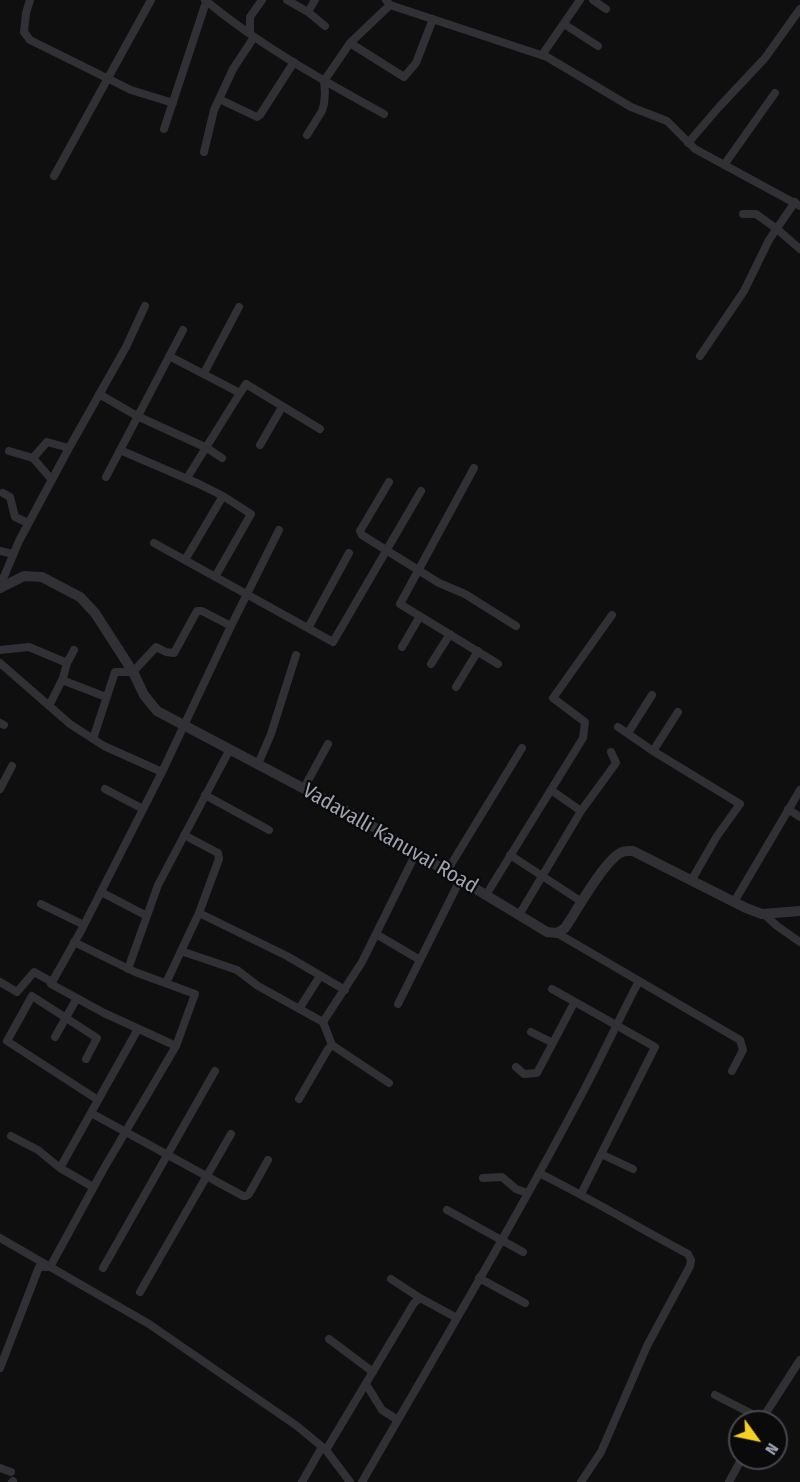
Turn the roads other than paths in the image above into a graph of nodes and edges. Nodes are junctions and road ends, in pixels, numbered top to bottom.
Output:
1 (30, 0) edge
2 (151, 0) edge
3 (262, 0) edge
4 (287, 0) edge
5 (315, 0) edge
6 (580, 0) edge
7 (593, 0) edge
8 (205, 1) edge
9 (388, 3) edge
10 (606, 9) dead end
11 (800, 9) edge
12 (308, 12) junction
13 (433, 19) junction
14 (796, 22) edge
15 (564, 24) junction
16 (325, 26) dead end
17 (252, 35) junction
18 (350, 43) junction
19 (598, 46) dead end
20 (542, 55) junction
21 (294, 62) junction
22 (107, 78) junction
23 (324, 81) junction
24 (775, 93) dead end
25 (219, 99) junction
26 (173, 103) junction
27 (384, 114) dead end
28 (164, 129) dead end
29 (307, 135) dead end
30 (688, 143) junction
31 (204, 152) dead end
32 (724, 165) junction
33 (54, 176) dead end
34 (798, 204) edge
35 (743, 214) dead end
36 (777, 229) junction
37 (800, 249) edge
38 (145, 306) dead end
39 (239, 307) dead end
40 (183, 330) dead end
41 (169, 356) junction
42 (700, 356) dead end
43 (204, 373) junction
44 (240, 393) junction
45 (99, 394) junction
46 (282, 407) junction
47 (137, 416) junction
48 (320, 429) dead end
49 (260, 445) dead end
50 (207, 447) junction
51 (69, 448) junction
52 (120, 450) junction
53 (9, 451) dead end
54 (33, 458) junction
55 (222, 458) dead end
56 (474, 468) dead end
57 (106, 477) dead end
58 (187, 478) junction
59 (52, 480) junction
60 (388, 482) dead end
61 (421, 491) dead end
62 (3, 493) dead end
63 (223, 496) junction
64 (28, 523) junction
65 (279, 530) dead end
66 (154, 543) dead end
67 (0, 551) edge
68 (386, 551) junction
69 (349, 553) dead end
70 (13, 554) junction
71 (185, 560) junction
72 (418, 570) junction
73 (215, 577) junction
74 (0, 587) edge
75 (247, 595) junction
76 (612, 615) dead end
77 (420, 616) junction
78 (231, 626) junction
79 (516, 626) dead end
80 (308, 628) junction
81 (450, 634) junction
82 (402, 647) dead end
83 (0, 650) edge
84 (74, 650) dead end
85 (478, 651) junction
86 (296, 655) dead end
87 (0, 663) edge
88 (67, 663) junction
89 (431, 664) dead end
90 (498, 664) dead end
91 (133, 672) junction
92 (63, 680) junction
93 (456, 687) dead end
94 (652, 696) dead end
95 (106, 697) junction
96 (49, 706) junction
97 (678, 712) dead end
98 (184, 725) junction
99 (618, 727) dead end
100 (627, 733) junction
101 (93, 739) junction
102 (328, 744) dead end
103 (522, 748) dead end
104 (230, 749) junction
105 (653, 751) junction
106 (611, 752) dead end
107 (258, 764) junction
108 (12, 766) dead end
109 (162, 772) junction
110 (304, 788) junction
111 (0, 789) edge
112 (105, 789) dead end
113 (551, 790) junction
114 (800, 790) edge
115 (206, 795) junction
116 (144, 809) junction
117 (788, 809) junction
118 (581, 811) junction
119 (800, 817) edge
120 (269, 830) dead end
121 (184, 835) junction
122 (416, 853) junction
123 (510, 855) junction
124 (447, 872) junction
125 (543, 876) junction
126 (460, 880) junction
127 (691, 880) junction
128 (101, 892) junction
129 (486, 895) junction
130 (582, 902) junction
131 (734, 902) junction
132 (41, 904) dead end
133 (800, 910) edge
134 (199, 913) junction
135 (764, 914) junction
136 (519, 915) junction
137 (147, 916) junction
138 (84, 925) junction
139 (376, 933) junction
140 (556, 933) junction
141 (74, 942) junction
142 (800, 942) edge
143 (181, 951) junction
144 (420, 960) junction
145 (128, 969) junction
146 (320, 976) junction
147 (639, 981) junction
148 (0, 982) edge
149 (52, 982) junction
150 (166, 983) junction
151 (552, 989) dead end
152 (345, 990) junction
153 (78, 998) junction
154 (574, 1003) junction
155 (398, 1004) dead end
156 (299, 1009) junction
157 (66, 1018) junction
158 (324, 1022) junction
159 (616, 1025) junction
160 (138, 1029) junction
161 (531, 1032) dead end
162 (55, 1037) dead end
163 (553, 1043) junction
164 (176, 1046) junction
165 (332, 1046) junction
166 (86, 1059) dead end
167 (516, 1067) dead end
168 (215, 1071) dead end
169 (732, 1071) dead end
170 (389, 1083) dead end
171 (299, 1098) dead end
172 (98, 1100) junction
173 (91, 1113) junction
174 (125, 1132) junction
175 (231, 1134) dead end
176 (11, 1136) dead end
177 (601, 1154) junction
178 (168, 1155) junction
179 (268, 1160) dead end
180 (60, 1168) junction
181 (633, 1168) dead end
182 (539, 1173) junction
183 (207, 1177) junction
184 (483, 1178) dead end
185 (93, 1187) junction
186 (527, 1193) junction
187 (581, 1194) junction
188 (447, 1210) dead end
189 (0, 1238) edge
190 (501, 1240) junction
191 (523, 1252) dead end
192 (50, 1267) junction
193 (103, 1268) dead end
194 (479, 1278) junction
195 (391, 1279) dead end
196 (140, 1292) dead end
197 (420, 1298) junction
198 (525, 1303) dead end
199 (457, 1318) junction
200 (329, 1338) dead end
201 (800, 1360) edge
202 (0, 1368) edge
203 (373, 1372) junction
204 (366, 1384) junction
205 (715, 1395) dead end
206 (742, 1410) edge
207 (768, 1410) edge
208 (398, 1420) junction
209 (324, 1449) junction
210 (0, 1468) edge
211 (12, 1478) edge
212 (302, 1482) edge
213 (350, 1482) edge
214 (362, 1482) edge
215 (581, 1482) edge

1 - 22 street
2 - 22 street
3 - 17 street
4 - 12 street
5 - 12 street
6 - 15 street
7 - 10 street
8 - 17 street
8 - 26 street
9 - 13 street
9 - 18 street
11 - 14 street
12 - 16 street
13 - 18 street
13 - 20 street
14 - 30 street
15 - 19 street
15 - 20 street
17 - 21 street
17 - 25 street
18 - 23 street
20 - 30 street
21 - 23 street
21 - 25 street
22 - 26 street
22 - 33 street
23 - 27 street
23 - 29 street
24 - 32 street
25 - 31 street
26 - 28 street
30 - 32 street
32 - 34 street
34 - 36 street
35 - 36 street
36 - 37 street
36 - 42 street
38 - 45 street
39 - 43 street
40 - 41 street
41 - 43 street
41 - 47 street
43 - 44 street
44 - 46 street
44 - 50 street
45 - 47 street
45 - 51 street
46 - 48 street
46 - 49 street
47 - 50 street
47 - 52 street
50 - 55 street
50 - 58 street
51 - 54 street
51 - 59 street
52 - 57 street
52 - 58 street
53 - 54 street
54 - 59 street
56 - 72 street
58 - 63 street
59 - 64 street
60 - 68 street
61 - 68 street
62 - 64 street
63 - 71 street
63 - 73 street
64 - 70 street
65 - 75 street
66 - 71 street
67 - 70 street
68 - 72 street
68 - 80 street
69 - 80 street
70 - 74 street
71 - 73 street
72 - 77 street
72 - 79 street
73 - 75 street
74 - 91 street, Vadavalli Kanuvai Road
75 - 78 street
75 - 80 street
76 - 113 street
77 - 81 street
77 - 82 street
78 - 91 street
78 - 98 street
81 - 85 street
81 - 89 street
83 - 88 street
84 - 88 street
85 - 90 street
85 - 93 street
86 - 107 street
87 - 96 street
88 - 92 street
91 - 95 street
91 - 98 street, Vadavalli Kanuvai Road
92 - 95 street
92 - 96 street
94 - 100 street
95 - 101 street
96 - 101 street
97 - 105 street
98 - 104 street, Vadavalli Kanuvai Road
98 - 109 street
99 - 100 street
100 - 105 street
101 - 109 street
102 - 110 street
103 - 124 street
104 - 107 street, Vadavalli Kanuvai Road
104 - 115 street
105 - 127 street
106 - 118 street
107 - 110 street, Vadavalli Kanuvai Road
108 - 111 street
109 - 116 street
110 - 122 street, Vadavalli Kanuvai Road
112 - 116 street
113 - 118 street
113 - 123 street
114 - 117 street
115 - 120 street
115 - 121 street
116 - 128 street
117 - 119 street
117 - 131 street
118 - 125 street
121 - 134 street
121 - 137 street
122 - 124 street, Vadavalli Kanuvai Road
122 - 139 street
123 - 125 street
123 - 129 street
124 - 126 street, Vadavalli Kanuvai Road
125 - 130 street
125 - 136 street
126 - 129 street, Vadavalli Kanuvai Road
126 - 144 street
127 - 130 street
127 - 131 street
128 - 137 street
128 - 138 street
129 - 136 street, Vadavalli Kanuvai Road
130 - 140 street
131 - 135 street
132 - 138 street
133 - 135 street
134 - 143 street
134 - 146 street
135 - 142 street
136 - 140 street, Vadavalli Kanuvai Road
137 - 145 street
138 - 141 street
139 - 144 street
139 - 152 street
140 - 147 street
141 - 145 street
141 - 149 street
143 - 150 street
143 - 156 street
144 - 155 street
145 - 150 street
146 - 152 street
146 - 156 street
147 - 159 street
147 - 169 street
148 - 149 street
149 - 153 street
150 - 164 street
151 - 154 street
152 - 158 street
153 - 157 street
153 - 160 street
154 - 159 street
154 - 163 street
156 - 158 street
157 - 162 street
157 - 166 street
157 - 172 street
158 - 165 street
159 - 177 street
159 - 182 street
160 - 164 street
160 - 172 street
161 - 163 street
163 - 167 street
164 - 174 street
165 - 170 street
165 - 171 street
168 - 178 street
172 - 173 street
173 - 174 street
173 - 180 street
174 - 178 street
174 - 185 street
175 - 183 street
176 - 180 street
177 - 181 street
177 - 187 street
178 - 183 street
178 - 193 street
179 - 183 street
180 - 185 street
182 - 186 street
182 - 187 street
183 - 196 street
184 - 186 street
185 - 192 street
186 - 190 street
187 - 215 street
188 - 190 street
189 - 192 street
190 - 191 street
190 - 194 street
192 - 202 street
192 - 209 street
194 - 198 street
194 - 199 street
195 - 197 street
197 - 199 street
197 - 203 street
199 - 208 street
200 - 203 street
201 - 207 street
203 - 204 street
204 - 208 street
204 - 209 street
205 - 206 street
208 - 214 street
209 - 212 street
209 - 213 street
210 - 211 street

